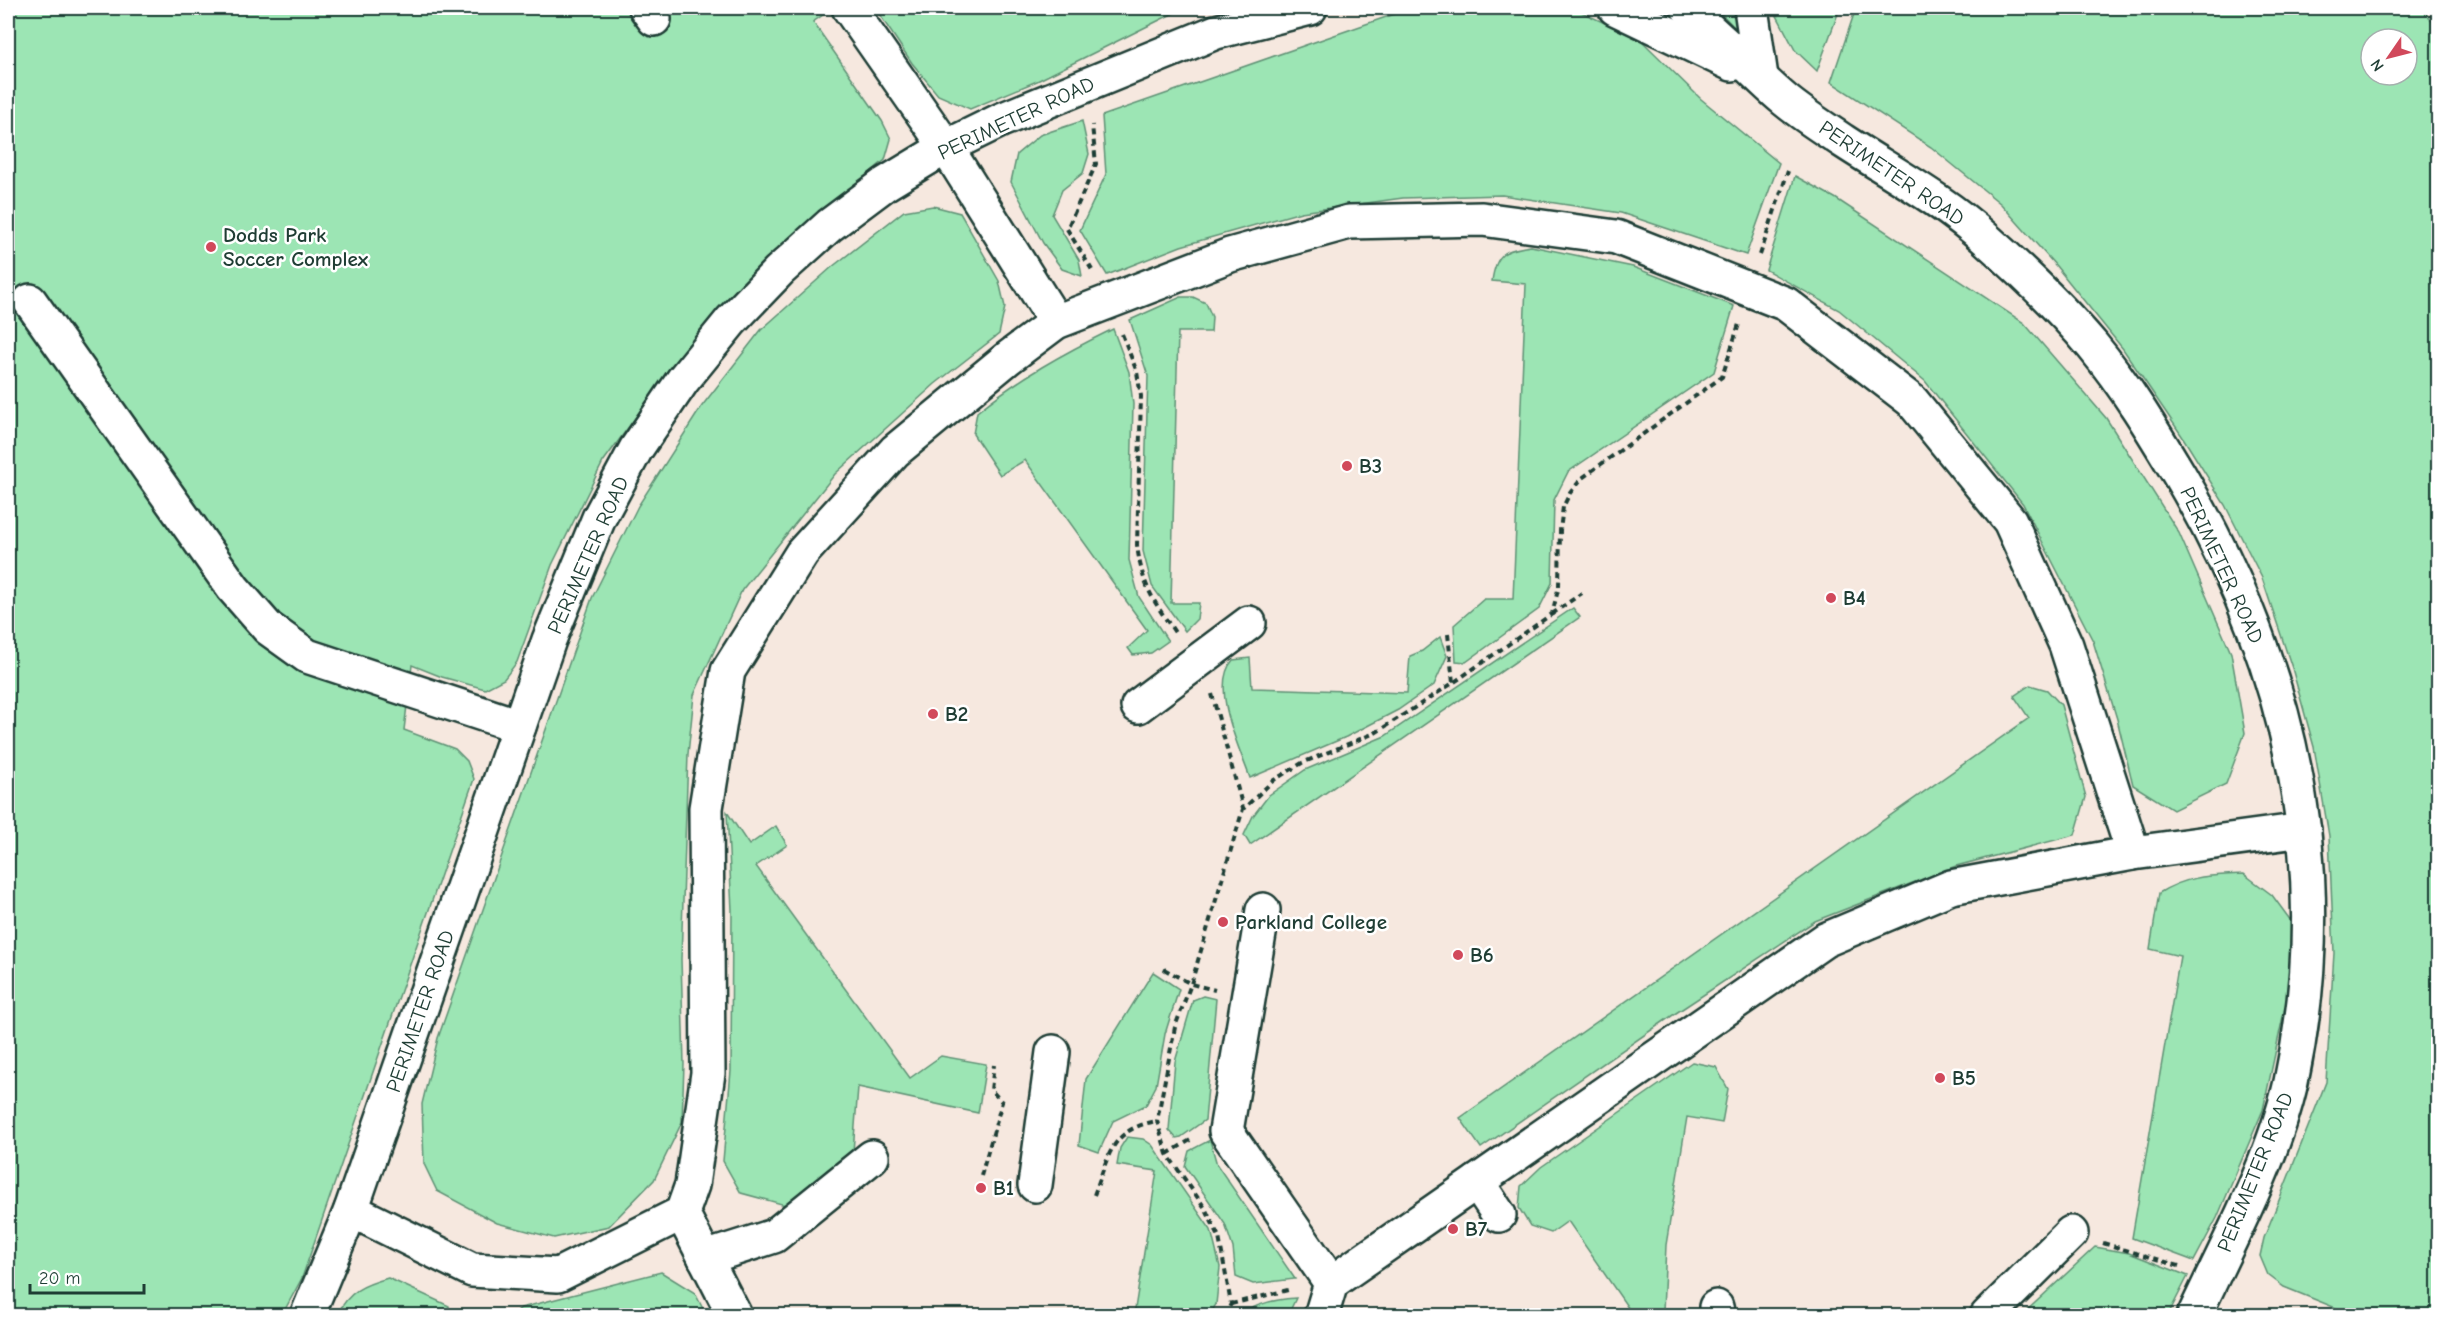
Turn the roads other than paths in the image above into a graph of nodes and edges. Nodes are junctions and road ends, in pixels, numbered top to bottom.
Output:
1 (849, 8) edge
2 (1256, 8) edge
3 (1310, 8) edge
4 (1615, 8) edge
5 (1688, 8) edge
6 (1751, 8) edge
7 (1216, 32) junction
8 (1761, 78) junction
9 (946, 147) junction
10 (30, 301) dead end
11 (1056, 322) junction
12 (1249, 623) dead end
13 (1138, 706) dead end
14 (519, 726) junction
15 (2304, 830) junction
16 (2133, 853) junction
17 (1263, 910) dead end
18 (1053, 1052) dead end
19 (872, 1157) dead end
20 (1477, 1182) junction
21 (1035, 1185) dead end
22 (351, 1210) junction
23 (682, 1213) junction
24 (1499, 1215) dead end
25 (2071, 1233) road end
26 (705, 1258) junction
27 (1332, 1283) junction
28 (307, 1316) edge
29 (735, 1316) edge
30 (1321, 1316) edge
31 (1987, 1316) edge
32 (2194, 1316) edge

1 - 9 street
2 - 7 street, PERIMETER ROAD
3 - 7 street, PERIMETER ROAD
4 - 8 street
5 - 8 street, PERIMETER ROAD
6 - 8 street
7 - 9 street, PERIMETER ROAD
8 - 15 street, PERIMETER ROAD
9 - 11 street
9 - 14 street, PERIMETER ROAD
10 - 14 street
11 - 16 street
11 - 23 street
12 - 13 street
14 - 22 street, PERIMETER ROAD
15 - 16 street
15 - 32 street, PERIMETER ROAD
16 - 20 street
17 - 27 street
18 - 21 street
19 - 26 street
20 - 24 street
20 - 27 street
22 - 23 street
22 - 28 street, PERIMETER ROAD
23 - 26 street
25 - 31 street
26 - 29 street
27 - 30 street

